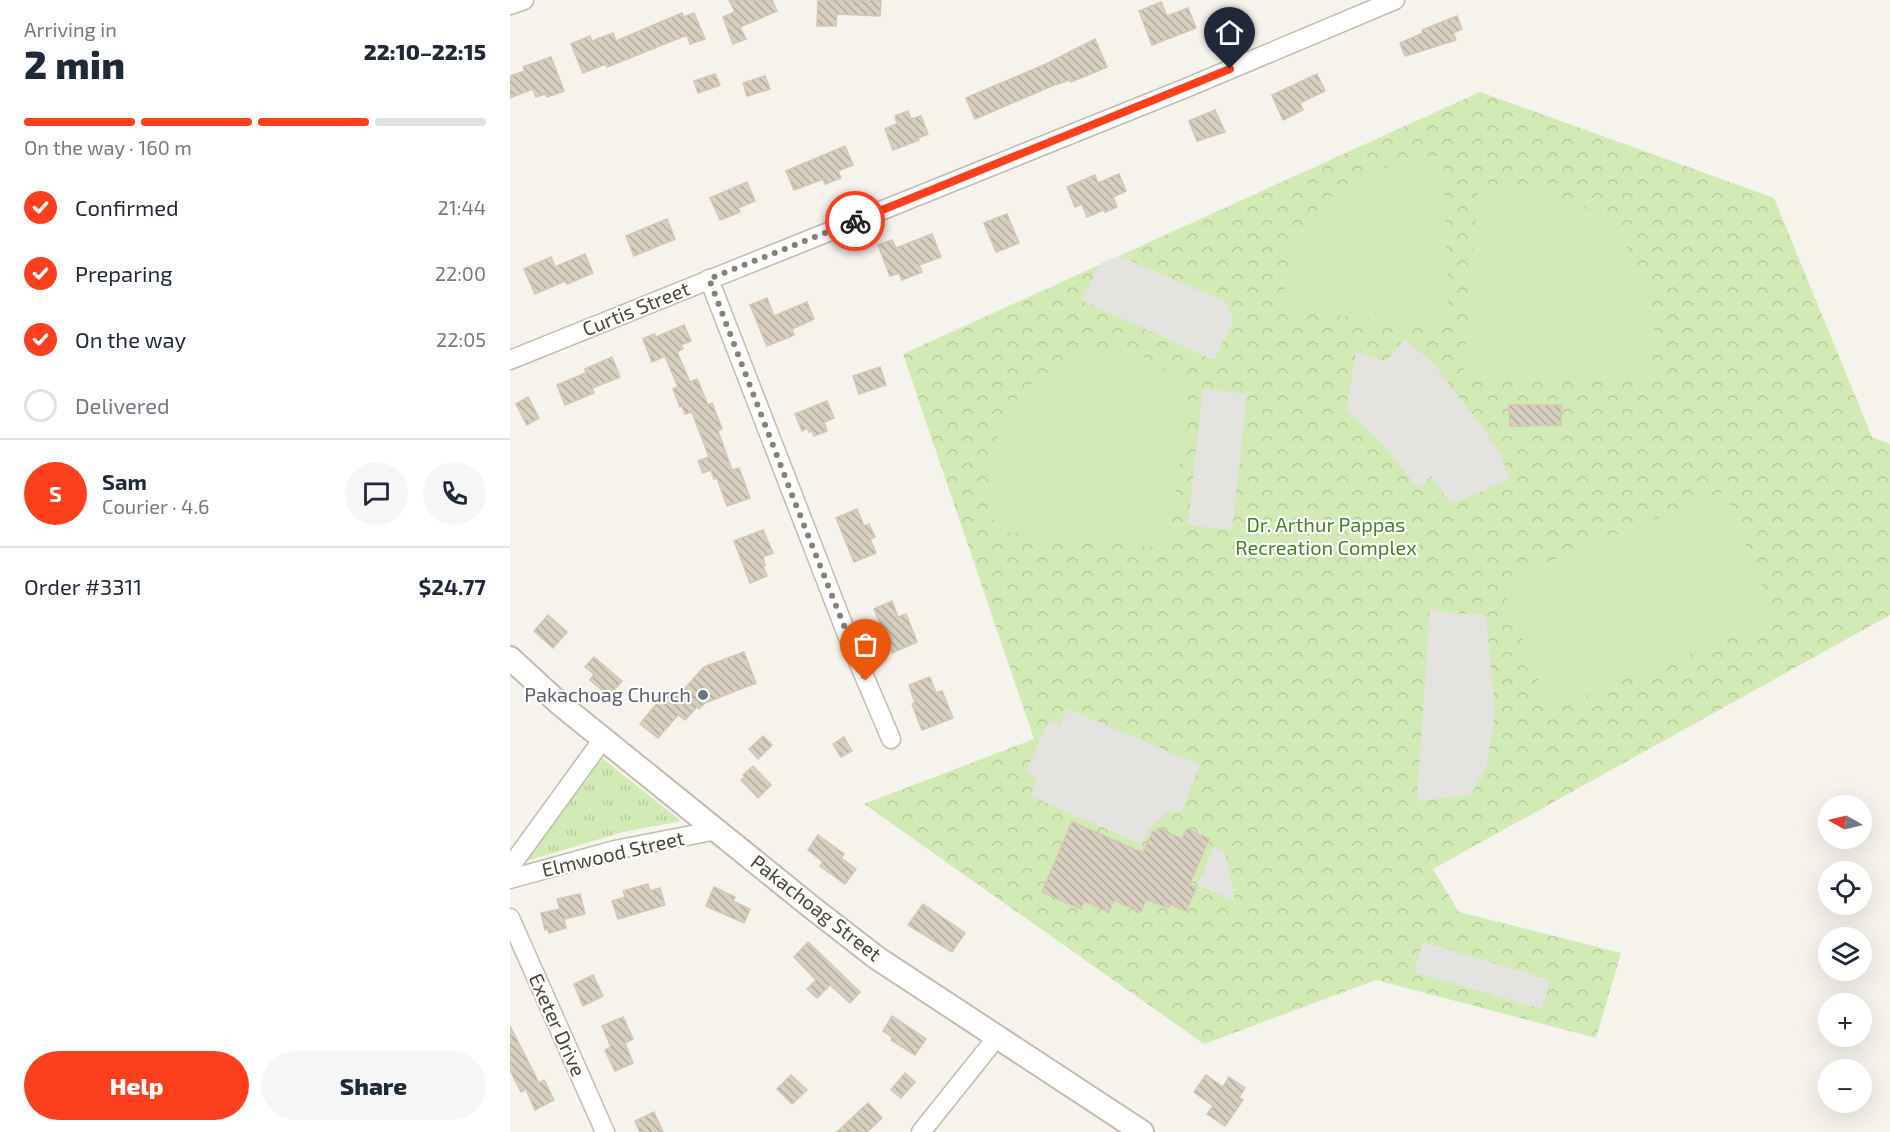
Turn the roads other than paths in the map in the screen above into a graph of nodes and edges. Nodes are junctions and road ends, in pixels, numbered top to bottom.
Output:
1 (524, 0) edge
2 (1395, 0) edge
3 (510, 5) edge
4 (709, 279) junction
5 (510, 360) edge
6 (510, 658) edge
7 (603, 739) junction
8 (891, 739) dead end
9 (717, 830) junction
10 (510, 867) edge
11 (510, 879) edge
12 (510, 918) edge
13 (997, 1037) junction
14 (605, 1132) edge
15 (921, 1132) edge
16 (1142, 1132) edge

1 - 3 street
2 - 4 street, Curtis Street
4 - 5 street, Curtis Street
4 - 8 street
6 - 7 street, Pakachoag Street
7 - 9 street, Pakachoag Street
7 - 10 street, Elmwood Street
9 - 11 street, Elmwood Street
9 - 13 street, Pakachoag Street
12 - 14 street, Exeter Drive
13 - 15 street
13 - 16 street, Pakachoag Street

